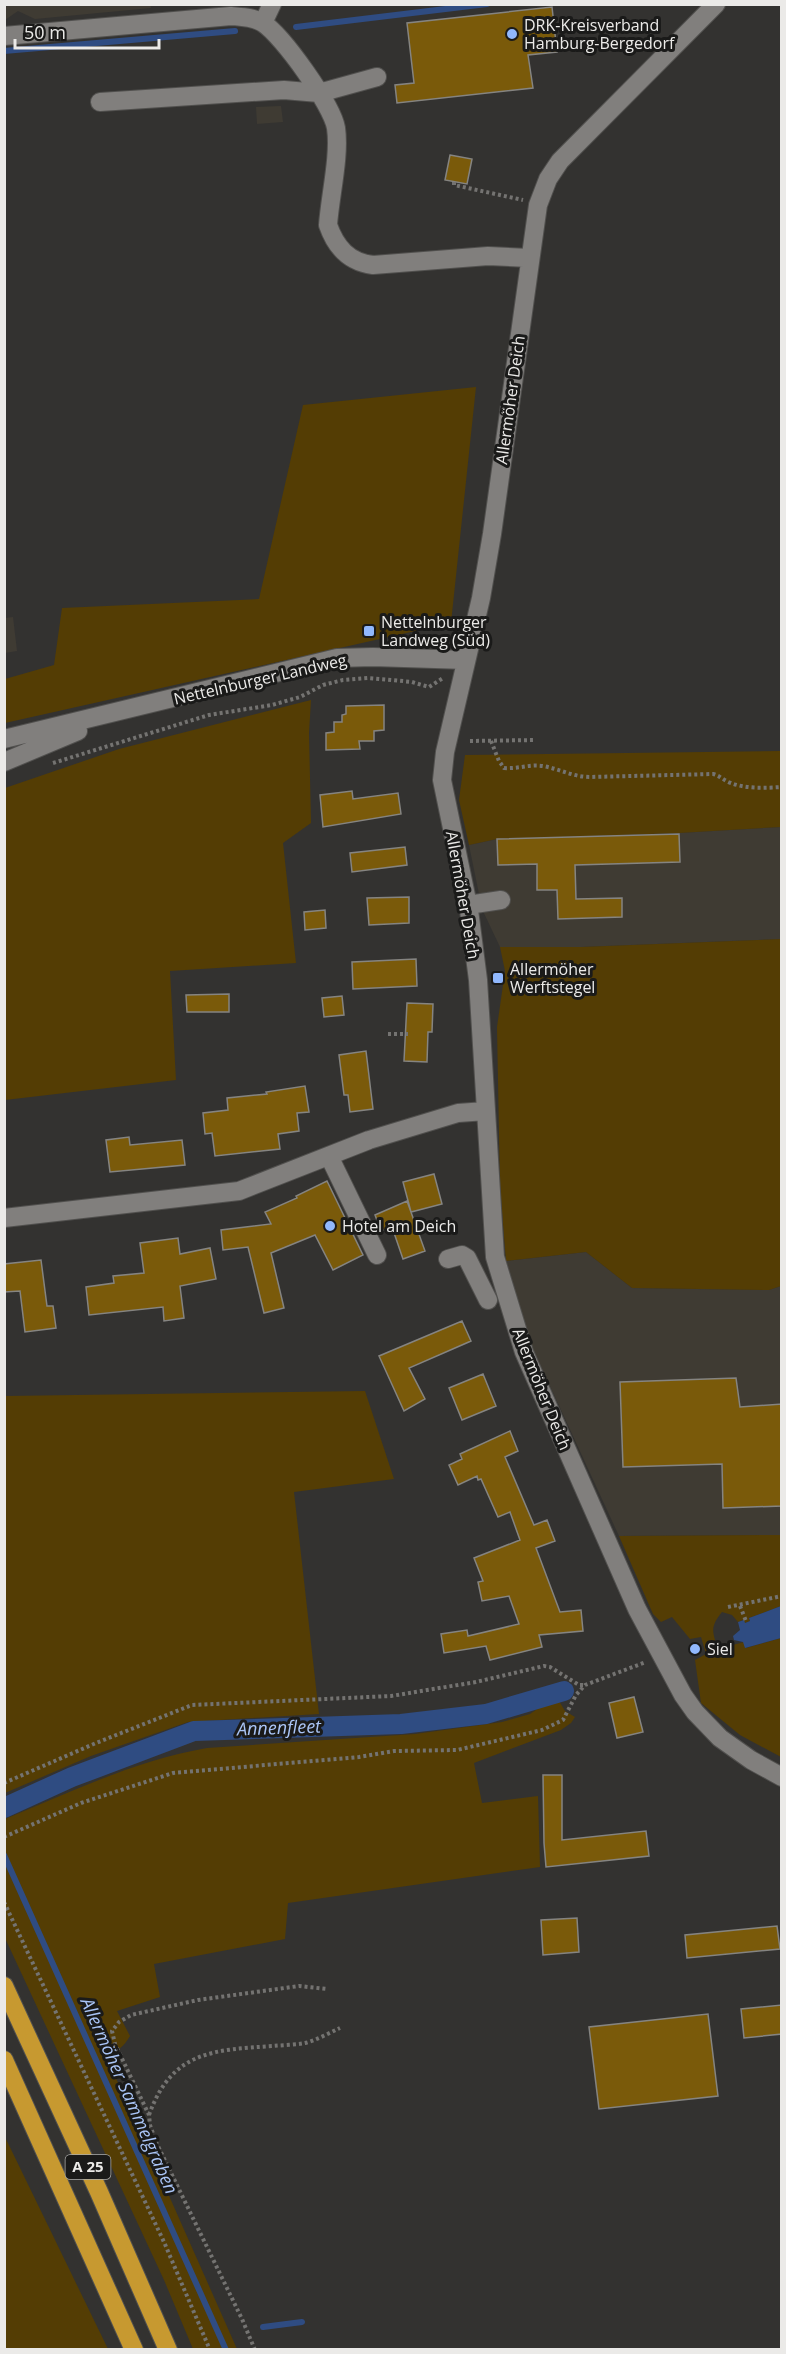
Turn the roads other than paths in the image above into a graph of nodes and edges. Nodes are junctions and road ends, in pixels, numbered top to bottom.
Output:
1 (272, 4) edge
2 (716, 4) edge
3 (263, 23) junction
4 (4, 36) edge
5 (377, 77) dead end
6 (319, 93) junction
7 (100, 102) dead end
8 (529, 258) junction
9 (466, 660) junction
10 (127, 711) junction
11 (4, 739) edge
12 (4, 762) edge
13 (501, 900) dead end
14 (468, 905) junction
15 (486, 1111) junction
16 (329, 1156) junction
17 (4, 1218) edge
18 (377, 1255) dead end
19 (448, 1259) dead end
20 (488, 1300) dead end
21 (782, 1776) edge
22 (4, 1986) edge
23 (4, 2060) edge
24 (134, 2349) edge
25 (168, 2349) edge

1 - 3 street
2 - 8 street, Allermöher Deich
3 - 4 street
3 - 6 street
5 - 6 street
6 - 7 street
6 - 8 street
8 - 9 street, Allermöher Deich
9 - 10 street, Nettelnburger Landweg
9 - 14 street, Allermöher Deich
10 - 11 street, Nettelnburger Landweg
10 - 12 street, Nettelnburger Landweg
13 - 14 street
14 - 15 street, Allermöher Deich
15 - 16 street
15 - 21 street, Allermöher Deich
16 - 17 street
16 - 18 street
19 - 20 street
22 - 25 highway, A 25
23 - 24 highway, A 25

